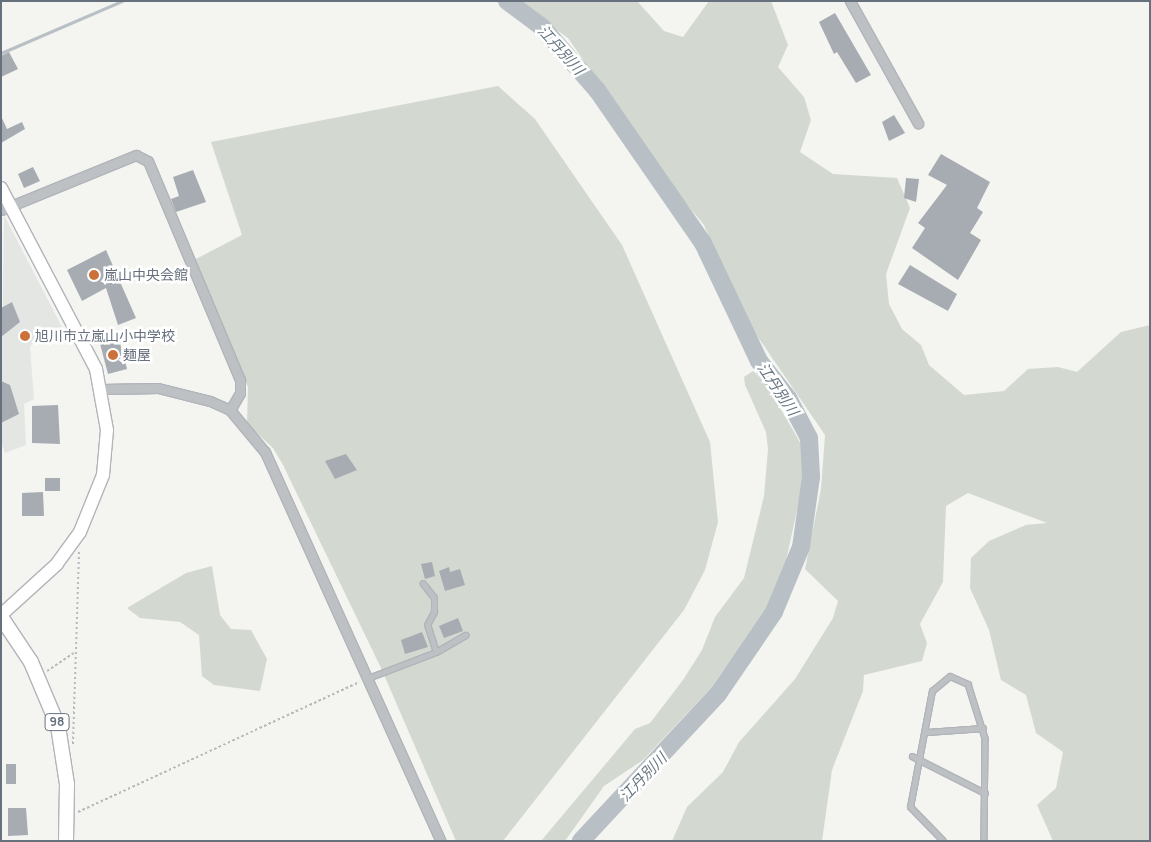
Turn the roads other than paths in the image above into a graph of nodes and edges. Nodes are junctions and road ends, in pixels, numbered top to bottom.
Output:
1 (850, 1) edge
2 (918, 123) dead end
3 (1, 188) edge
4 (6, 208) edge
5 (102, 389) junction
6 (230, 410) junction
7 (423, 584) dead end
8 (1, 616) edge
9 (466, 635) dead end
10 (436, 652) junction
11 (368, 678) junction
12 (983, 728) junction
13 (927, 732) junction
14 (912, 756) dead end
15 (922, 762) junction
16 (985, 793) junction
17 (66, 841) edge
18 (441, 841) edge
19 (943, 841) edge
20 (984, 841) edge

1 - 2 street
3 - 4 main road
4 - 5 main road
4 - 6 street
5 - 6 street
5 - 8 main road
6 - 11 street
7 - 10 lane
8 - 17 main road, 98
9 - 10 lane
10 - 11 lane
11 - 18 street
12 - 13 lane
12 - 13 lane
12 - 16 lane
13 - 15 lane
14 - 15 lane
15 - 16 lane
15 - 19 lane
16 - 20 lane

